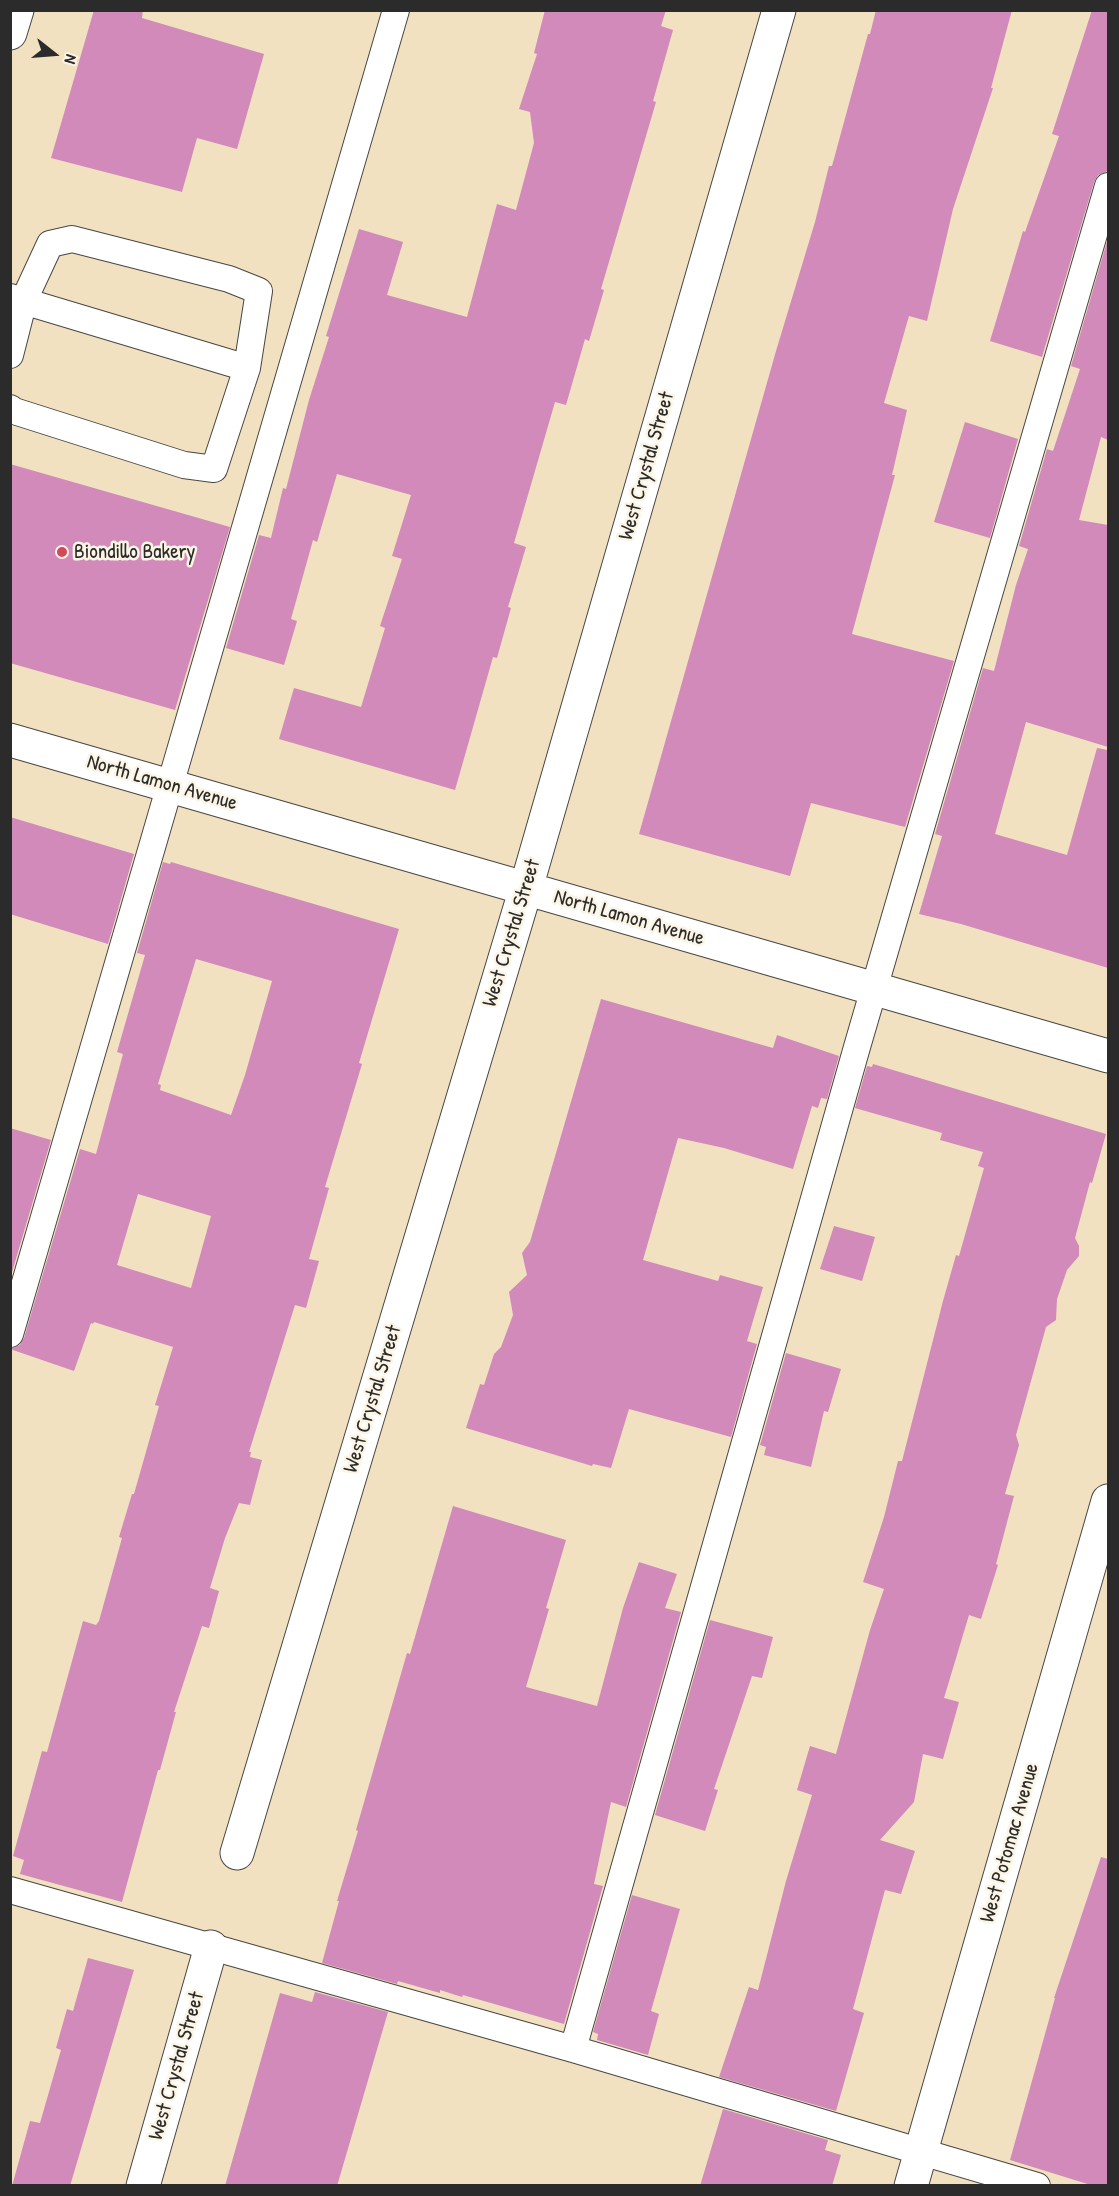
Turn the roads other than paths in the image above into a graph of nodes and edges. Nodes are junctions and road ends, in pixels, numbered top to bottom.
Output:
1 (17, 10) edge
2 (396, 10) edge
3 (779, 10) edge
4 (10, 33) edge
5 (1108, 186) edge
6 (17, 298) edge
7 (10, 355) edge
8 (247, 368) junction
9 (10, 408) edge
10 (10, 740) edge
11 (170, 786) junction
12 (526, 888) junction
13 (874, 989) junction
14 (1108, 1056) edge
15 (10, 1334) edge
16 (1108, 1501) edge
17 (237, 1853) dead end
18 (10, 1890) edge
19 (211, 1947) junction
20 (573, 2049) junction
21 (920, 2152) junction
22 (142, 2186) edge
23 (911, 2186) edge
24 (1037, 2186) edge

1 - 4 street
2 - 11 lane
3 - 12 street, West Crystal Street
5 - 13 lane
6 - 7 lane
6 - 8 lane
6 - 8 lane
8 - 9 lane
10 - 11 street, North Lamon Avenue
11 - 12 street, North Lamon Avenue
11 - 15 lane
12 - 13 street, North Lamon Avenue
12 - 17 street, West Crystal Street
13 - 14 street, North Lamon Avenue
13 - 20 lane
16 - 21 street, West Potomac Avenue
18 - 19 lane
19 - 20 lane
19 - 22 street, West Crystal Street
20 - 21 lane
21 - 23 street, West Potomac Avenue
21 - 24 lane

